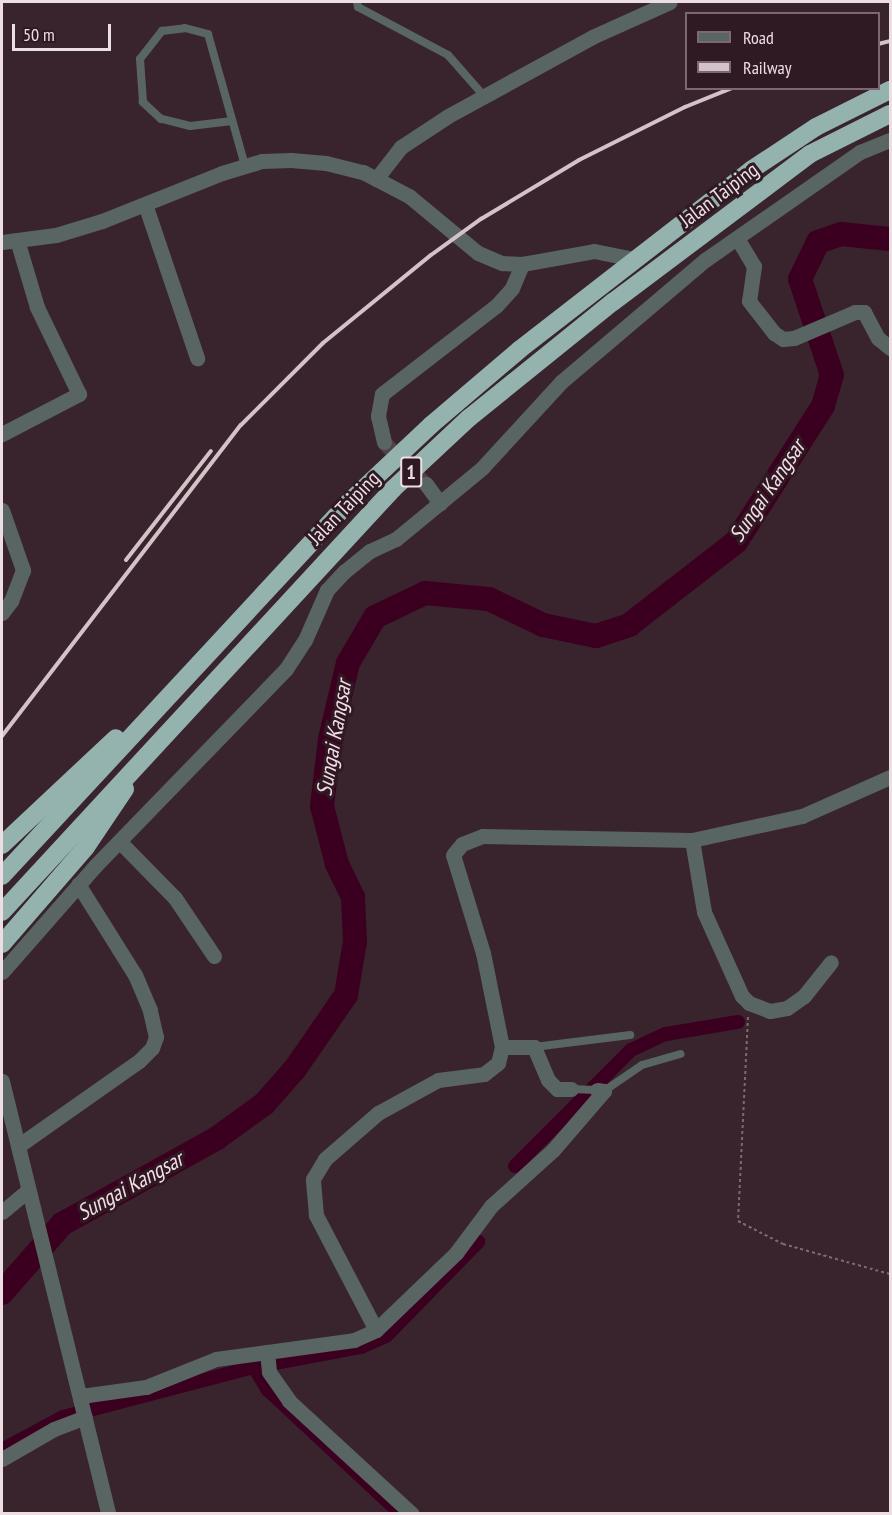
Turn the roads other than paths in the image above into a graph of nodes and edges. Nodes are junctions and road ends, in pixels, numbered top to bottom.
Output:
1 (357, 2) edge
2 (670, 2) edge
3 (891, 90) edge
4 (484, 96) junction
5 (891, 114) edge
6 (232, 121) junction
7 (891, 140) edge
8 (245, 166) junction
9 (376, 179) junction
10 (145, 204) junction
11 (737, 238) junction
12 (9, 241) edge
13 (634, 259) junction
14 (522, 264) junction
15 (891, 348) edge
16 (197, 358) dead end
17 (2, 434) edge
18 (384, 442) tunnel mouth
19 (426, 484) tunnel mouth
20 (440, 503) junction
21 (2, 510) edge
22 (2, 613) edge
23 (149, 716) junction
24 (140, 761) junction
25 (891, 777) edge
26 (692, 840) junction
27 (120, 842) junction
28 (2, 845) edge
29 (2, 876) edge
30 (78, 884) junction
31 (2, 912) edge
32 (2, 944) edge
33 (214, 956) dead end
34 (831, 962) dead end
35 (2, 972) edge
36 (630, 1035) dead end
37 (502, 1047) junction
38 (534, 1047) junction
39 (680, 1054) dead end
40 (2, 1081) edge
41 (571, 1089) joint
42 (600, 1091) junction
43 (18, 1146) junction
44 (29, 1195) junction
45 (2, 1212) edge
46 (376, 1330) junction
47 (268, 1360) junction
48 (82, 1405) junction
49 (2, 1459) edge
50 (108, 1514) edge
51 (411, 1514) edge

1 - 4 lane
2 - 4 street
3 - 13 highway, Jalan Taiping / 1
4 - 9 street
5 - 24 highway, Jalan Taiping / 1
6 - 6 lane
6 - 8 lane
7 - 11 street
8 - 9 street
8 - 10 street
9 - 14 street
10 - 12 street
10 - 16 street
11 - 15 street
11 - 20 street
12 - 17 street
13 - 14 street
13 - 23 highway, Jalan Taiping / 1
14 - 18 street
19 - 20 street
20 - 27 street
21 - 22 street
23 - 28 highway
23 - 29 highway, Jalan Taiping / 1
24 - 31 highway, Jalan Taiping / 1
24 - 32 highway
25 - 26 street
26 - 34 street
26 - 37 street
27 - 30 street
27 - 33 street
30 - 35 street
30 - 43 street
36 - 38 lane
37 - 38 street
37 - 46 street
38 - 41 street
39 - 42 lane
40 - 43 street
41 - 42 lane
42 - 46 street
43 - 44 street
44 - 45 street
44 - 48 street
46 - 47 street
47 - 48 street
47 - 51 street
48 - 49 street
48 - 50 street

